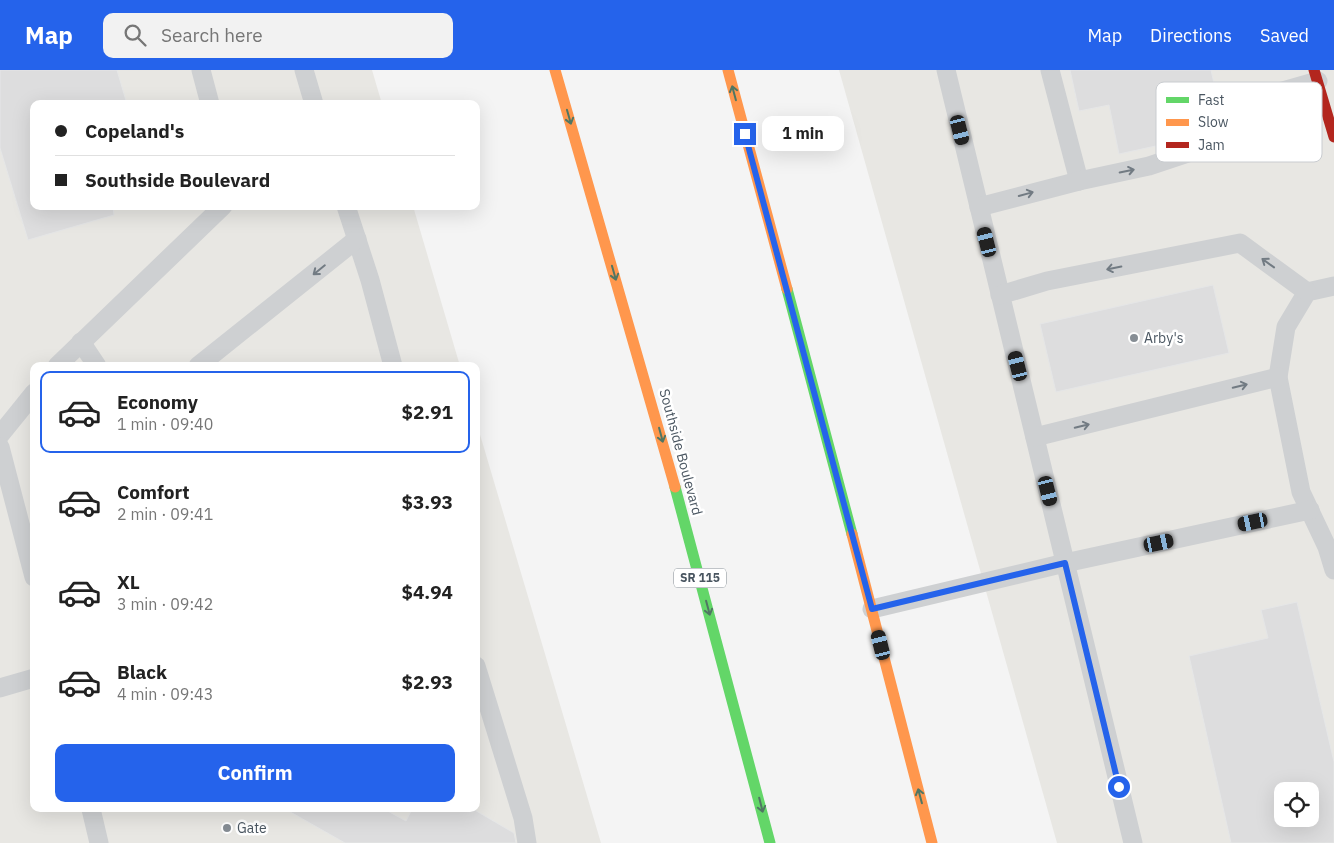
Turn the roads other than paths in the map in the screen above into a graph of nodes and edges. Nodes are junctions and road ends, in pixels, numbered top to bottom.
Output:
1 (201, 70) edge
2 (304, 70) edge
3 (556, 70) edge
4 (728, 70) edge
5 (946, 70) edge
6 (1050, 70) edge
7 (1316, 76) edge
8 (1302, 82) edge
9 (1322, 96) edge
10 (209, 100) edge
11 (313, 100) edge
12 (1334, 137) edge
13 (1161, 162) edge
14 (1079, 181) junction
15 (979, 207) junction
16 (219, 210) edge
17 (347, 210) edge
18 (357, 239) junction
19 (1334, 286) edge
20 (1307, 292) junction
21 (1000, 295) junction
22 (81, 342) junction
23 (61, 362) edge
24 (94, 362) edge
25 (203, 362) edge
26 (392, 362) edge
27 (1278, 377) junction
28 (30, 398) edge
29 (0, 435) edge
30 (1035, 437) junction
31 (1, 453) edge
32 (1310, 510) junction
33 (30, 562) edge
34 (1065, 563) junction
35 (1334, 570) edge
36 (872, 609) junction
37 (30, 679) edge
38 (480, 679) edge
39 (0, 688) edge
40 (92, 812) edge
41 (99, 843) edge
42 (527, 843) edge
43 (770, 843) edge
44 (932, 843) edge
45 (1133, 843) edge

1 - 10 lane
2 - 11 lane
3 -> 43 main road, Southside Boulevard / SR 115
36 -> 4 main road
5 - 15 lane
6 - 14 lane
8 -> 7 lane
9 - 12 main road
14 -> 13 lane
15 -> 14 lane
15 - 21 lane
16 - 22 lane
17 - 18 lane
18 -> 25 lane
18 - 26 lane
19 - 20 lane
20 -> 21 lane
20 - 27 lane
21 - 30 lane
22 - 23 lane
22 - 24 lane
30 -> 27 lane
27 - 32 lane
28 - 29 lane
30 - 34 lane
31 - 33 lane
32 - 34 lane
32 - 35 lane
34 - 36 lane
34 - 45 lane
44 -> 36 main road
37 - 39 lane
38 - 42 lane
40 - 41 lane

